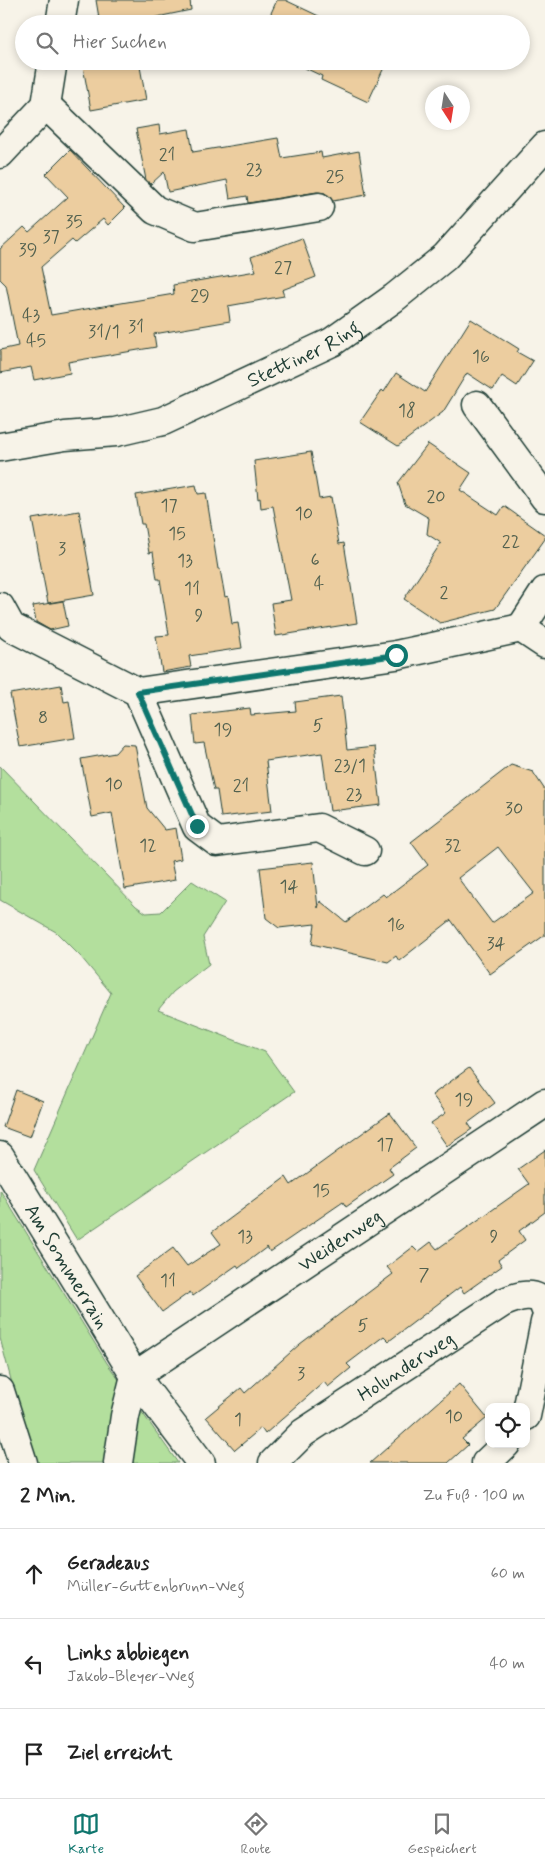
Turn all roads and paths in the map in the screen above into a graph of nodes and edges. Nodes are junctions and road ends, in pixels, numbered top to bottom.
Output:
1 (64, 0) edge
2 (62, 15) edge
3 (52, 70) edge
4 (46, 105) junction
5 (545, 146) edge
6 (0, 154) edge
7 (319, 207) dead end
8 (477, 406) dead end
9 (0, 447) edge
10 (545, 498) edge
11 (545, 590) edge
12 (0, 607) edge
13 (521, 628) junction
14 (545, 644) edge
15 (138, 692) junction
16 (365, 851) dead end
17 (545, 1103) edge
18 (0, 1156) edge
19 (545, 1308) edge
20 (545, 1322) edge
21 (135, 1376) junction
22 (0, 1391) edge
23 (529, 1403) edge
24 (502, 1448) edge
25 (22, 1463) edge
26 (118, 1463) edge
27 (201, 1463) edge
28 (273, 1463) edge
29 (486, 1463) edge

1 - 2 street
3 - 4 street
4 - 6 street
4 - 7 street
5 - 9 street, Stettiner Ring
8 - 10 street
11 - 13 street
12 - 15 street
13 - 14 street
13 - 15 street
15 - 16 street
17 - 21 street, Weidenweg
18 - 21 street, Am Sommerrain
19 - 28 street, Holunderweg
20 - 23 street
21 - 26 street
21 - 27 street, Am Sommerrain
22 - 25 street
24 - 29 street

